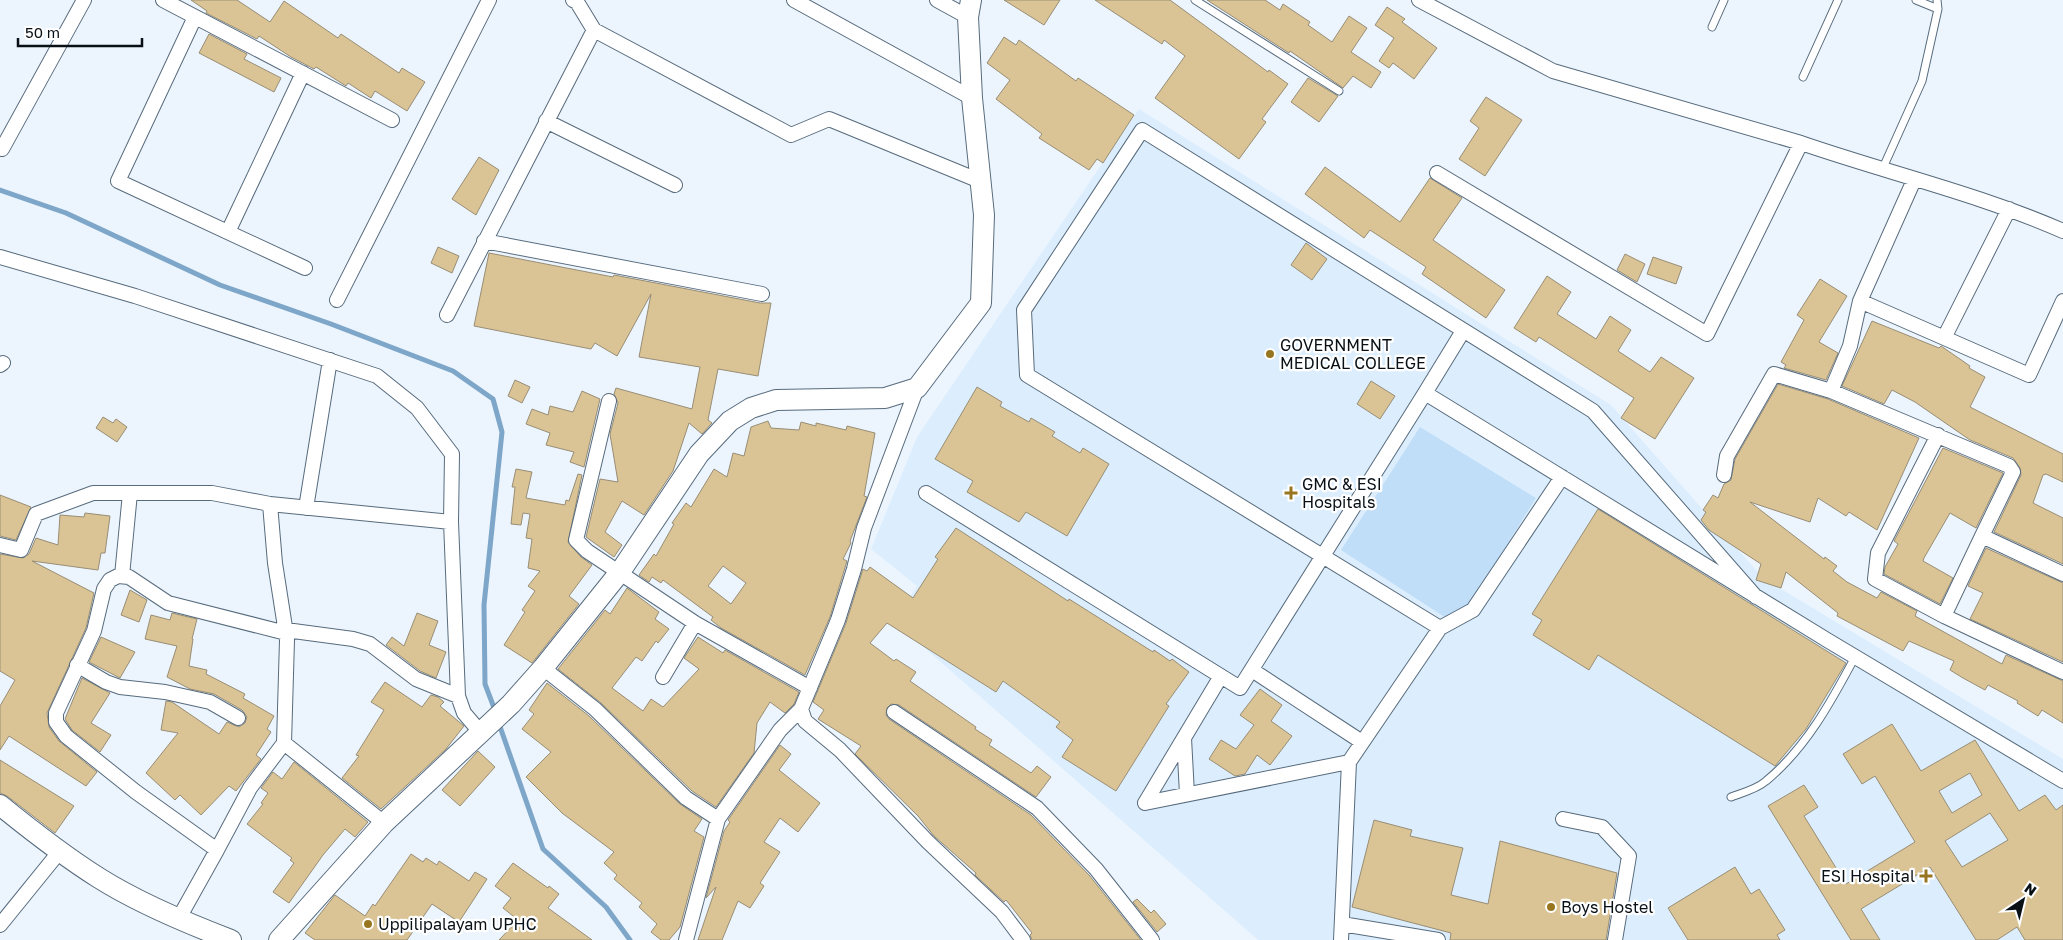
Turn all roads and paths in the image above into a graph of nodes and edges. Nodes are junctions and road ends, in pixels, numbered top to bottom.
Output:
1 (84, 0) edge
2 (163, 0) edge
3 (489, 0) edge
4 (794, 0) edge
5 (937, 0) edge
6 (1195, 0) edge
7 (1419, 0) edge
8 (1724, 0) edge
9 (1838, 0) edge
10 (1916, 0) edge
11 (1938, 0) edge
12 (576, 1) edge
13 (969, 9) edge
14 (1938, 9) junction
15 (195, 17) junction
16 (1712, 27) dead end
17 (594, 30) junction
18 (303, 73) junction
19 (1803, 77) dead end
20 (1339, 91) dead end
21 (972, 98) junction
22 (392, 120) dead end
23 (546, 121) junction
24 (1801, 143) junction
25 (2, 149) dead end
26 (1882, 170) junction
27 (1437, 173) dead end
28 (1914, 180) junction
29 (980, 182) junction
30 (675, 185) dead end
31 (2009, 209) junction
32 (2063, 231) edge
33 (228, 232) junction
34 (484, 242) junction
35 (0, 257) edge
36 (305, 268) dead end
37 (762, 294) dead end
38 (337, 300) dead end
39 (1860, 301) junction
40 (2063, 301) edge
41 (447, 315) dead end
42 (1463, 331) junction
43 (1946, 336) junction
44 (330, 360) junction
45 (917, 388) junction
46 (1831, 391) junction
47 (1425, 393) junction
48 (609, 400) dead end
49 (1938, 436) junction
50 (1724, 475) dead end
51 (1562, 477) junction
52 (926, 492) dead end
53 (130, 493) junction
54 (270, 504) junction
55 (306, 508) junction
56 (451, 522) junction
57 (1982, 536) junction
58 (0, 545) edge
59 (1323, 556) junction
60 (620, 572) junction
61 (2063, 574) edge
62 (122, 576) junction
63 (1756, 597) junction
64 (1944, 616) junction
65 (696, 623) junction
66 (1440, 628) junction
67 (286, 632) junction
68 (1855, 658) junction
69 (77, 665) junction
70 (543, 668) junction
71 (1252, 670) junction
72 (2063, 672) edge
73 (663, 676) dead end
74 (1221, 676) junction
75 (810, 688) junction
76 (458, 696) junction
77 (801, 709) junction
78 (894, 712) dead end
79 (238, 718) dead end
80 (486, 728) junction
81 (1184, 738) junction
82 (1362, 742) junction
83 (284, 743) junction
84 (1349, 762) junction
85 (2063, 782) edge
86 (1187, 794) junction
87 (1731, 798) dead end
88 (0, 805) edge
89 (718, 819) junction
90 (1563, 819) dead end
91 (384, 823) junction
92 (217, 850) junction
93 (60, 851) junction
94 (2, 918) edge
95 (180, 918) junction
96 (1342, 924) junction
97 (231, 940) edge
98 (279, 940) edge
99 (686, 940) edge
100 (1023, 940) edge
101 (1152, 940) edge
102 (1341, 940) edge
103 (1438, 940) edge
104 (1615, 940) edge

1 - 25 street
2 - 15 street
3 - 38 street
4 - 21 street
5 - 13 street
6 - 20 lane
7 - 24 street
8 - 16 lane
9 - 19 lane
10 - 14 lane
11 - 14 lane
12 - 17 street
13 - 21 street
14 - 26 lane
15 - 18 street
15 - 33 street
17 - 23 street
17 - 29 street
18 - 22 street
18 - 33 street
21 - 29 street
23 - 30 street
23 - 34 street
24 - 26 street
24 - 27 street
26 - 28 street
28 - 31 street
28 - 39 street
29 - 45 street
31 - 32 street
31 - 43 street
33 - 36 street
34 - 37 street
34 - 41 street
35 - 44 street
39 - 43 street
39 - 46 street
40 - 43 street
42 - 47 street
42 - 59 street
42 - 63 street
44 - 55 street
44 - 56 street
45 - 60 street
45 - 75 street
46 - 49 street
46 - 50 street
47 - 51 street
47 - 59 street
48 - 60 street
49 - 57 street
49 - 64 street
51 - 63 street
51 - 66 street
52 - 74 street
53 - 54 street
53 - 58 street
53 - 62 street
54 - 55 street
54 - 67 street
55 - 56 street
56 - 76 street
57 - 61 street
57 - 64 street
59 - 66 street
59 - 71 street
60 - 65 street
60 - 70 street
62 - 67 street
62 - 69 street
63 - 68 street
64 - 72 street
65 - 73 street
65 - 75 street
66 - 82 street
67 - 76 street
67 - 83 street
68 - 85 street
68 - 87 lane
69 - 79 street
69 - 92 street
70 - 80 street
70 - 89 street
71 - 74 street
71 - 82 street
74 - 81 street
75 - 77 street
76 - 80 street
77 - 89 street
77 - 100 street
78 - 101 street
80 - 91 street
81 - 86 street
81 - 86 street
82 - 84 street
83 - 91 street
83 - 92 street
84 - 86 street
84 - 96 street
88 - 93 street
89 - 99 street
90 - 104 street
91 - 98 street
92 - 95 street
93 - 94 street
93 - 95 street
95 - 97 street
96 - 102 street
96 - 103 street

